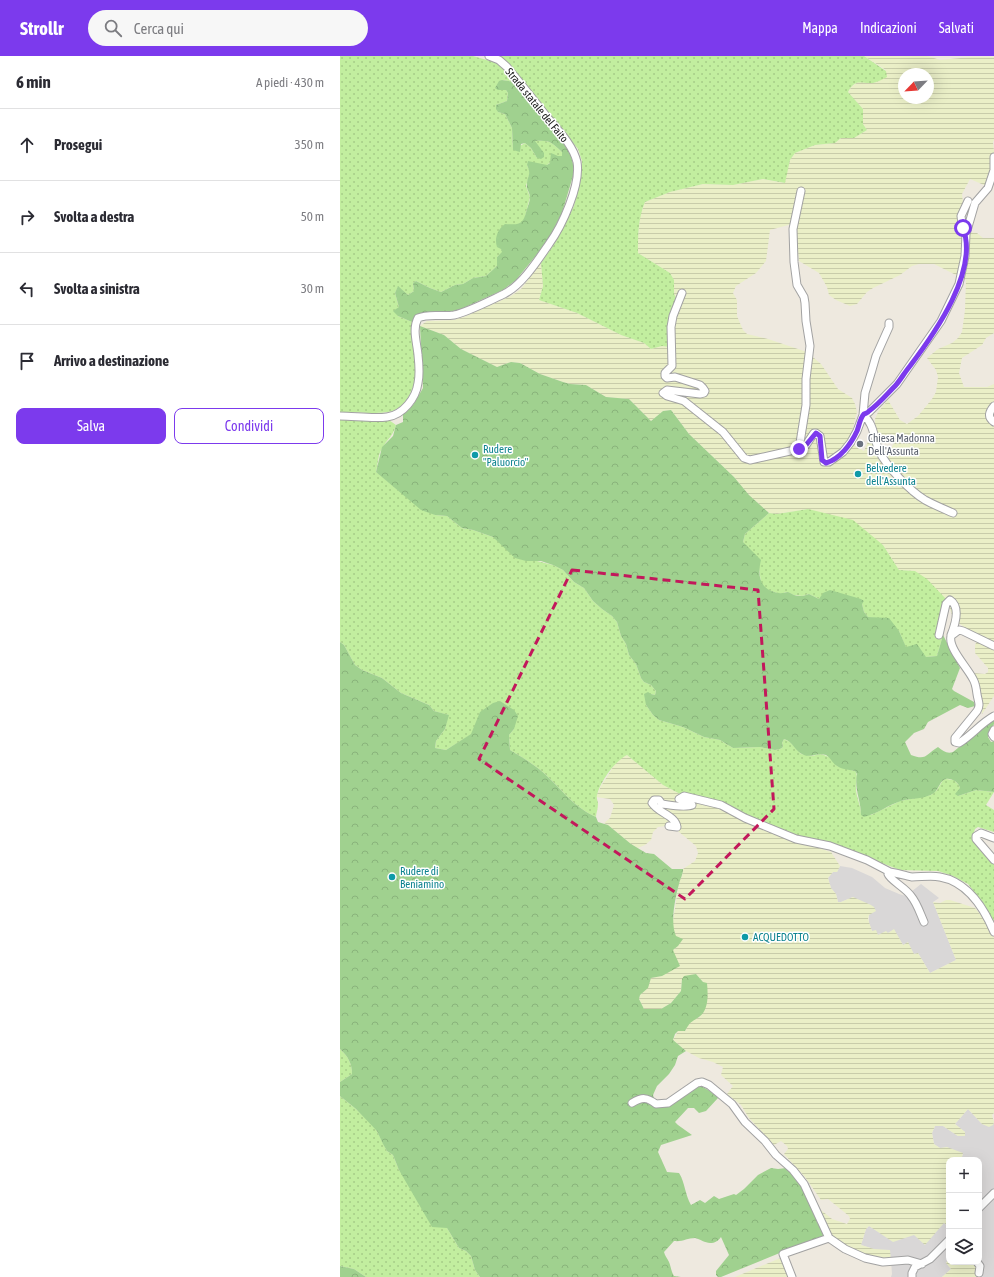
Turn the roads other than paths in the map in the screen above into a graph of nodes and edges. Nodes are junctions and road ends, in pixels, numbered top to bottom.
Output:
1 (489, 56) edge
2 (994, 157) edge
3 (801, 191) dead end
4 (968, 201) dead end
5 (966, 234) junction
6 (682, 293) dead end
7 (889, 323) dead end
8 (994, 406) edge
9 (863, 415) junction
10 (340, 416) edge
11 (994, 422) edge
12 (799, 449) junction
13 (953, 514) dead end
14 (939, 635) dead end
15 (951, 636) junction
16 (994, 646) edge
17 (994, 716) edge
18 (994, 730) edge
19 (994, 737) edge
20 (669, 826) dead end
21 (994, 838) edge
22 (994, 860) edge
23 (890, 872) junction
24 (924, 922) dead end
25 (994, 932) edge
26 (632, 1104) dead end
27 (994, 1193) edge
28 (982, 1205) edge
29 (829, 1238) junction
30 (946, 1243) edge
31 (922, 1264) junction
32 (979, 1265) edge
33 (979, 1273) dead end
34 (792, 1277) edge
35 (912, 1277) edge

1 - 10 street, Strada statale del Faito
2 - 5 street
3 - 12 street
4 - 5 street
5 - 9 street
6 - 12 street
7 - 9 street
8 - 11 street
9 - 12 street
9 - 13 street
14 - 15 street
15 - 16 street
15 - 17 street
18 - 19 street
20 - 23 street
21 - 22 street
23 - 24 street
23 - 25 street
26 - 29 street
27 - 28 street
29 - 31 street
29 - 34 street
30 - 31 street
31 - 35 street
32 - 33 street

